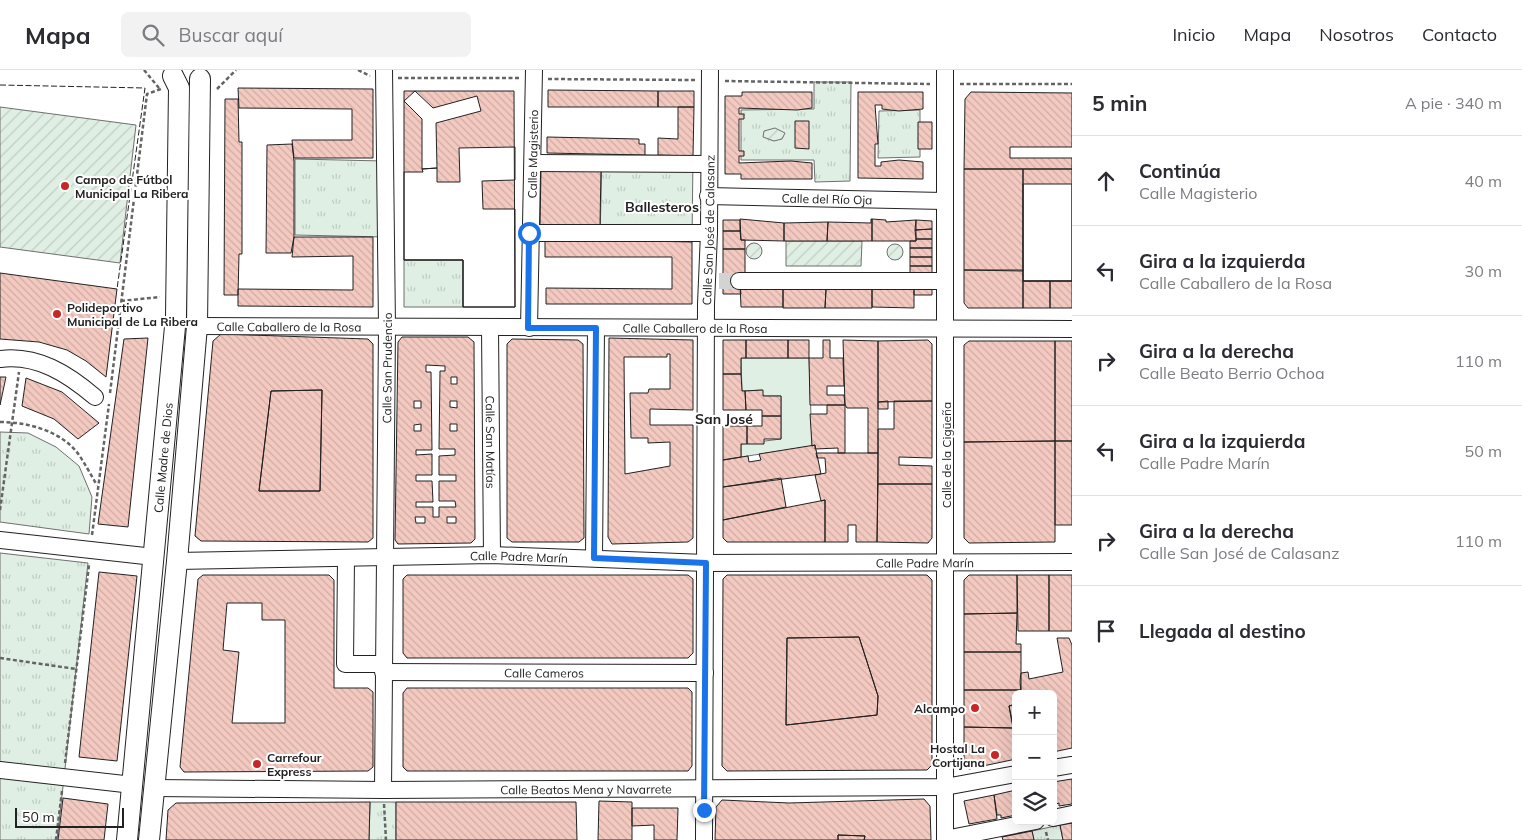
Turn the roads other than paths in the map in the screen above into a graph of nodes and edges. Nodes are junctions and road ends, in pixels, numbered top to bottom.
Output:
1 (384, 70) edge
2 (534, 70) edge
3 (710, 70) edge
4 (945, 70) edge
5 (206, 75) edge
6 (168, 76) edge
7 (533, 163) junction
8 (709, 164) junction
9 (708, 196) junction
10 (944, 201) junction
11 (529, 233) junction
12 (709, 233) junction
13 (739, 281) tunnel mouth
14 (945, 281) junction
15 (197, 326) junction
16 (387, 327) junction
17 (490, 328) junction
18 (528, 328) junction
19 (596, 328) junction
20 (706, 328) junction
21 (945, 329) junction
22 (1072, 329) edge
23 (0, 359) edge
24 (95, 396) dead end
25 (0, 540) edge
26 (492, 556) junction
27 (154, 557) junction
28 (346, 558) junction
29 (385, 558) junction
30 (594, 558) junction
31 (177, 561) junction
32 (946, 561) junction
33 (1072, 562) edge
34 (706, 563) junction
35 (383, 668) junction
36 (705, 673) junction
37 (1072, 765) edge
38 (1057, 767) edge
39 (0, 770) edge
40 (1012, 775) edge
41 (133, 785) junction
42 (945, 787) junction
43 (155, 788) junction
44 (703, 788) junction
45 (383, 790) junction
46 (1072, 814) edge
47 (1057, 817) edge
48 (1017, 825) edge
49 (127, 840) edge
50 (149, 840) edge
51 (704, 840) edge
52 (945, 840) edge

1 - 16 street, Calle San Prudencio
2 - 7 street, Calle Magisterio
3 - 8 street, Calle San José de Calasanz
4 - 10 street, Calle de la Cigüeña
5 - 6 main road
5 - 15 main road, Calle Madre de Dios
6 - 27 main road, Calle Madre de Dios
7 - 8 street
7 - 11 street, Calle Magisterio
8 - 9 street, Calle San José de Calasanz
9 - 10 street, Calle del Río Oja
9 - 12 street, Calle San José de Calasanz
10 - 14 street, Calle de la Cigüeña
11 - 12 street
11 - 18 street, Calle Magisterio
12 - 20 street, Calle San José de Calasanz
13 - 14 street
14 - 21 street, Calle de la Cigüeña
15 - 16 street, Calle Caballero de la Rosa
15 - 31 main road, Calle Madre de Dios
16 - 17 street, Calle Caballero de la Rosa
16 - 29 street, Calle San Prudencio
17 - 18 street, Calle Caballero de la Rosa
17 - 26 street, Calle San Matías
18 - 19 street, Calle Caballero de la Rosa
19 - 20 street, Calle Caballero de la Rosa
19 - 30 street
20 - 21 street, Calle Caballero de la Rosa
20 - 34 street, Calle San José de Calasanz
21 - 22 street, Calle Caballero de la Rosa
21 - 32 street, Calle de la Cigüeña
23 - 24 street
25 - 27 street
26 - 29 street, Calle Padre Marín
26 - 30 street, Calle Padre Marín
27 - 41 main road, Calle Madre de Dios
28 - 29 street, Calle Padre Marín
28 - 31 street, Calle Padre Marín
28 - 35 street
29 - 35 street, Calle San Prudencio
30 - 34 street, Calle Padre Marín
31 - 43 main road, Calle Madre de Dios
32 - 33 street, Calle Padre Marín
32 - 34 street, Calle Padre Marín
32 - 42 street, Calle de la Cigüeña
34 - 36 street, Calle San José de Calasanz
35 - 36 street, Calle Cameros
35 - 45 street, Calle San Prudencio
36 - 44 street, Calle San José de Calasanz
37 - 38 street
39 - 41 street
40 - 42 street, Calle Beatos Mena y Navarrete
41 - 49 main road, Calle Madre de Dios
42 - 44 street, Calle Beatos Mena y Navarrete
42 - 52 street, Calle de la Cigüeña
43 - 45 street, Calle Beatos Mena y Navarrete
43 - 50 main road, Calle Madre de Dios
44 - 45 street, Calle Beatos Mena y Navarrete
44 - 51 street, Calle San José de Calasanz
46 - 47 street
48 - 52 street

